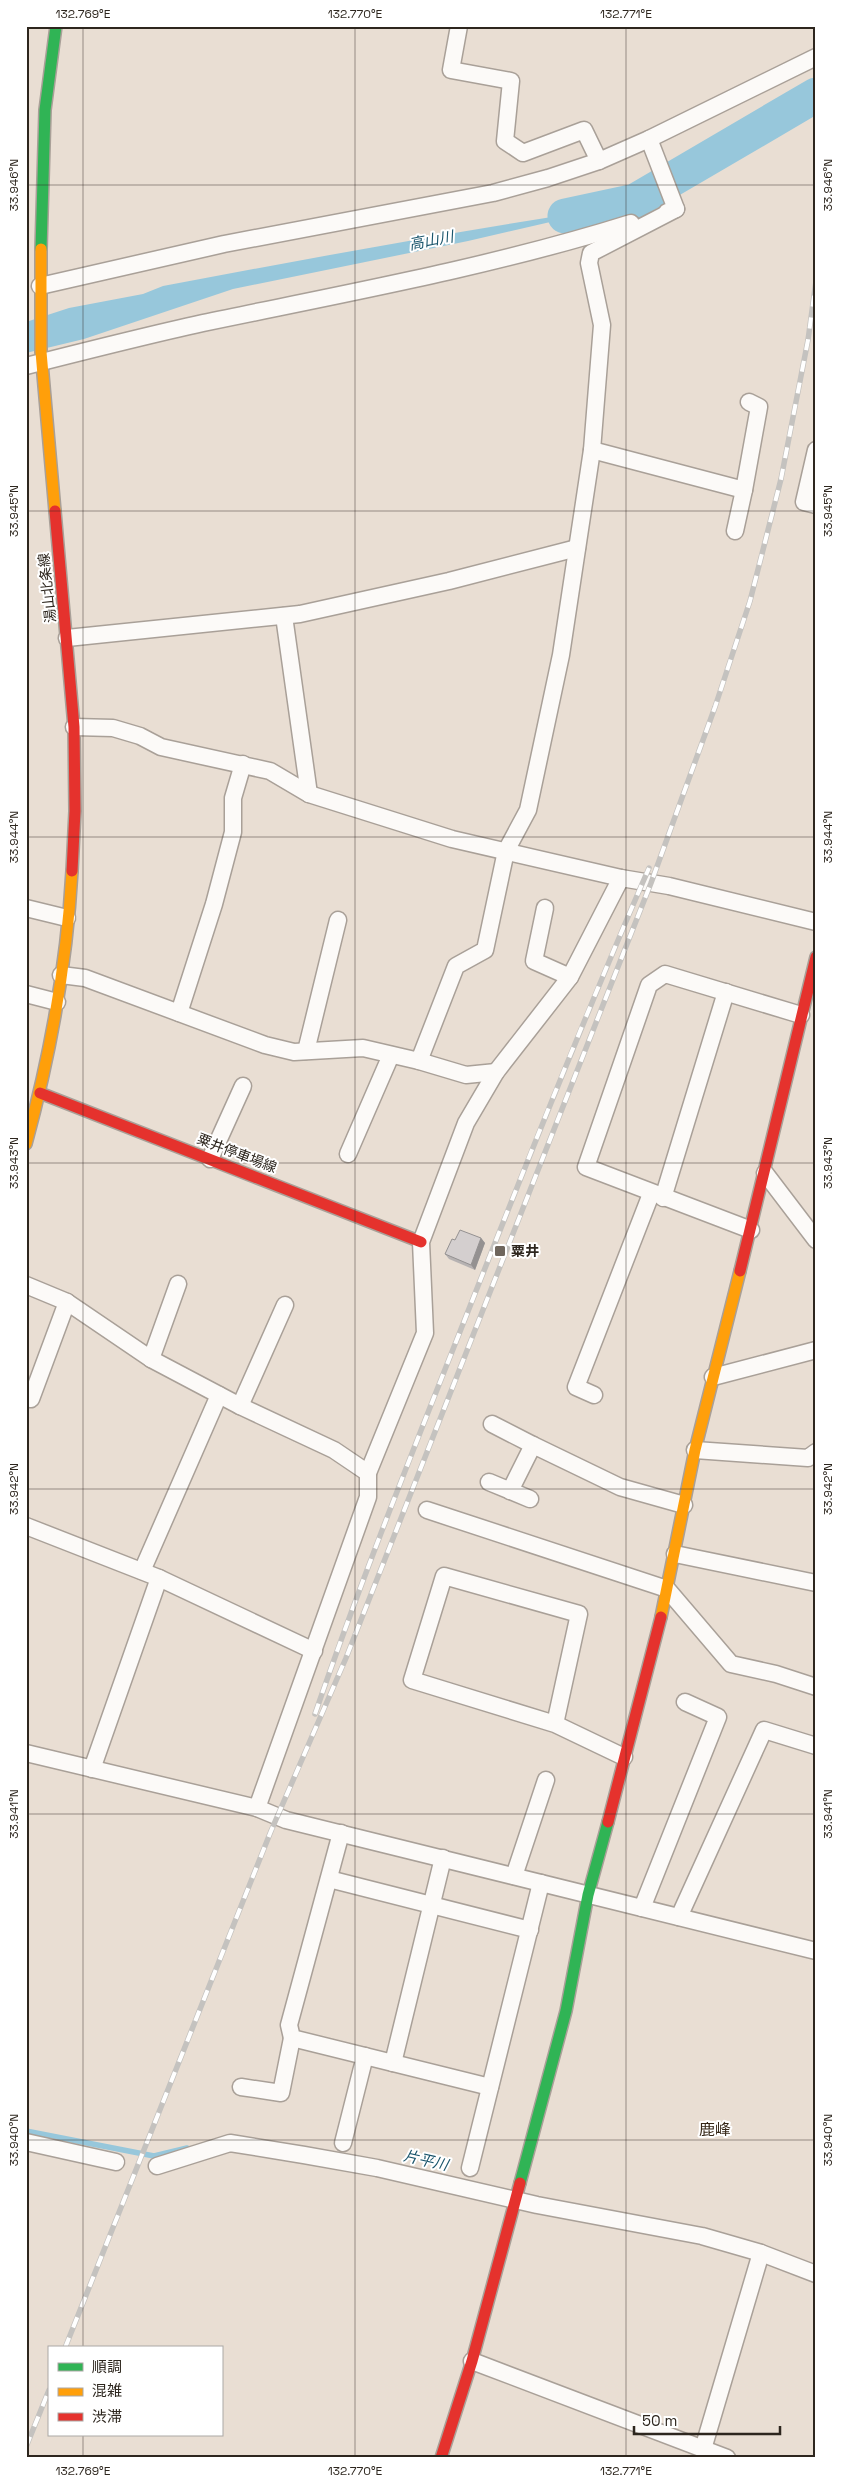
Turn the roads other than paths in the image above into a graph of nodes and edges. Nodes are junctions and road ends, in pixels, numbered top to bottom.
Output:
1 (56, 26) edge
2 (458, 26) edge
3 (816, 57) edge
4 (652, 143) junction
5 (599, 161) junction
6 (674, 203) junction
7 (35, 301) edge
8 (36, 360) edge
9 (748, 402) dead end
10 (592, 450) junction
11 (816, 450) edge
12 (744, 490) junction
13 (816, 505) edge
14 (735, 531) dead end
15 (577, 548) junction
16 (284, 616) junction
17 (67, 638) junction
18 (74, 727) junction
19 (243, 764) junction
20 (309, 794) junction
21 (506, 851) junction
22 (621, 878) junction
23 (26, 908) edge
24 (545, 908) dead end
25 (67, 918) junction
26 (338, 920) dead end
27 (816, 922) edge
28 (816, 957) edge
29 (61, 975) junction
30 (570, 977) junction
31 (726, 992) junction
32 (26, 994) edge
33 (57, 1002) junction
34 (179, 1013) junction
35 (801, 1015) junction
36 (306, 1051) junction
37 (392, 1055) junction
38 (419, 1061) junction
39 (496, 1072) junction
40 (243, 1086) dead end
41 (40, 1093) junction
42 (26, 1144) edge
43 (348, 1154) dead end
44 (210, 1158) junction
45 (765, 1173) junction
46 (657, 1196) junction
47 (751, 1230) junction
48 (816, 1240) edge
49 (421, 1242) junction
50 (178, 1284) dead end
51 (26, 1285) edge
52 (67, 1302) junction
53 (285, 1305) dead end
54 (816, 1350) edge
55 (151, 1358) junction
56 (714, 1378) junction
57 (219, 1395) junction
58 (594, 1395) dead end
59 (32, 1399) dead end
60 (240, 1406) junction
61 (492, 1424) dead end
62 (533, 1445) junction
63 (695, 1450) junction
64 (816, 1452) edge
65 (368, 1472) junction
66 (489, 1482) dead end
67 (510, 1491) junction
68 (530, 1499) dead end
69 (684, 1506) junction
70 (427, 1510) dead end
71 (26, 1526) edge
72 (675, 1554) junction
73 (142, 1571) junction
74 (159, 1578) junction
75 (816, 1584) edge
76 (667, 1589) junction
77 (314, 1651) junction
78 (816, 1687) edge
79 (685, 1702) dead end
80 (556, 1724) junction
81 (816, 1746) edge
82 (26, 1753) edge
83 (624, 1757) junction
84 (92, 1769) junction
85 (546, 1780) dead end
86 (257, 1808) junction
87 (341, 1833) junction
88 (442, 1858) junction
89 (514, 1876) junction
90 (329, 1879) junction
91 (541, 1883) junction
92 (588, 1895) junction
93 (431, 1905) junction
94 (642, 1908) junction
95 (679, 1917) junction
96 (530, 1930) junction
97 (816, 1951) edge
98 (292, 2038) junction
99 (365, 2056) junction
100 (393, 2063) junction
101 (241, 2087) dead end
102 (490, 2087) junction
103 (26, 2142) edge
104 (343, 2143) dead end
105 (116, 2162) dead end
106 (157, 2166) dead end
107 (470, 2168) dead end
108 (516, 2195) junction
109 (761, 2253) junction
110 (816, 2274) edge
111 (472, 2361) junction
112 (713, 2454) edge
113 (441, 2458) edge

1 - 7 street, 湯山北条線
2 - 5 street
3 - 4 street
4 - 5 street
4 - 6 street
5 - 7 street
6 - 8 street
6 - 10 street
7 - 8 street, 湯山北条線
8 - 17 street, 湯山北条線
9 - 12 street
10 - 12 street
10 - 15 street
11 - 13 street
12 - 14 street
15 - 16 street
15 - 21 street
16 - 17 street
16 - 20 street
17 - 18 street, 湯山北条線
18 - 19 street
18 - 25 street, 湯山北条線
19 - 20 street
19 - 34 street
20 - 21 street
21 - 22 street
21 - 38 street
22 - 27 street
22 - 30 street
23 - 25 street
24 - 30 street
25 - 29 street, 湯山北条線
26 - 36 street
28 - 35 street
29 - 33 street, 湯山北条線
29 - 34 street
30 - 39 street
31 - 35 street
31 - 46 street
31 - 46 street
32 - 33 street
33 - 41 street, 湯山北条線
34 - 36 street
35 - 45 street
36 - 37 street
37 - 38 street
37 - 43 street
38 - 39 street
39 - 49 street
40 - 44 street
41 - 42 street, 湯山北条線
41 - 44 street, 粟井停車場線
44 - 49 street, 粟井停車場線
45 - 47 street
45 - 48 street
46 - 47 street
46 - 58 street
47 - 56 street
49 - 65 street
50 - 55 street
51 - 52 street
52 - 55 street
52 - 59 street
53 - 60 street
54 - 56 street
55 - 57 street
56 - 63 street
57 - 60 street
57 - 73 street
60 - 65 street
61 - 62 street
62 - 67 street
62 - 69 street
63 - 64 street
63 - 69 street
65 - 77 street
66 - 67 street
67 - 68 street
69 - 72 street
70 - 76 street
71 - 73 street
72 - 75 street
72 - 76 street
73 - 74 street
74 - 77 street
74 - 84 street
76 - 78 street
76 - 83 street
77 - 86 street
79 - 94 street
80 - 80 street
80 - 83 street
81 - 95 street
82 - 84 street
83 - 92 street
84 - 86 street
85 - 89 street
86 - 87 street
87 - 88 street
87 - 90 street
88 - 89 street
88 - 93 street
89 - 91 street
90 - 93 street
90 - 98 street
91 - 92 street
91 - 96 street
92 - 94 street
92 - 108 street
93 - 96 street
93 - 100 street
94 - 95 street
95 - 97 street
96 - 102 street
98 - 99 street
98 - 101 street
99 - 100 street
99 - 104 street
100 - 102 street
102 - 107 street
103 - 105 street
106 - 108 street
108 - 109 street
108 - 111 street
109 - 110 street
109 - 112 street
111 - 112 street
111 - 113 street

